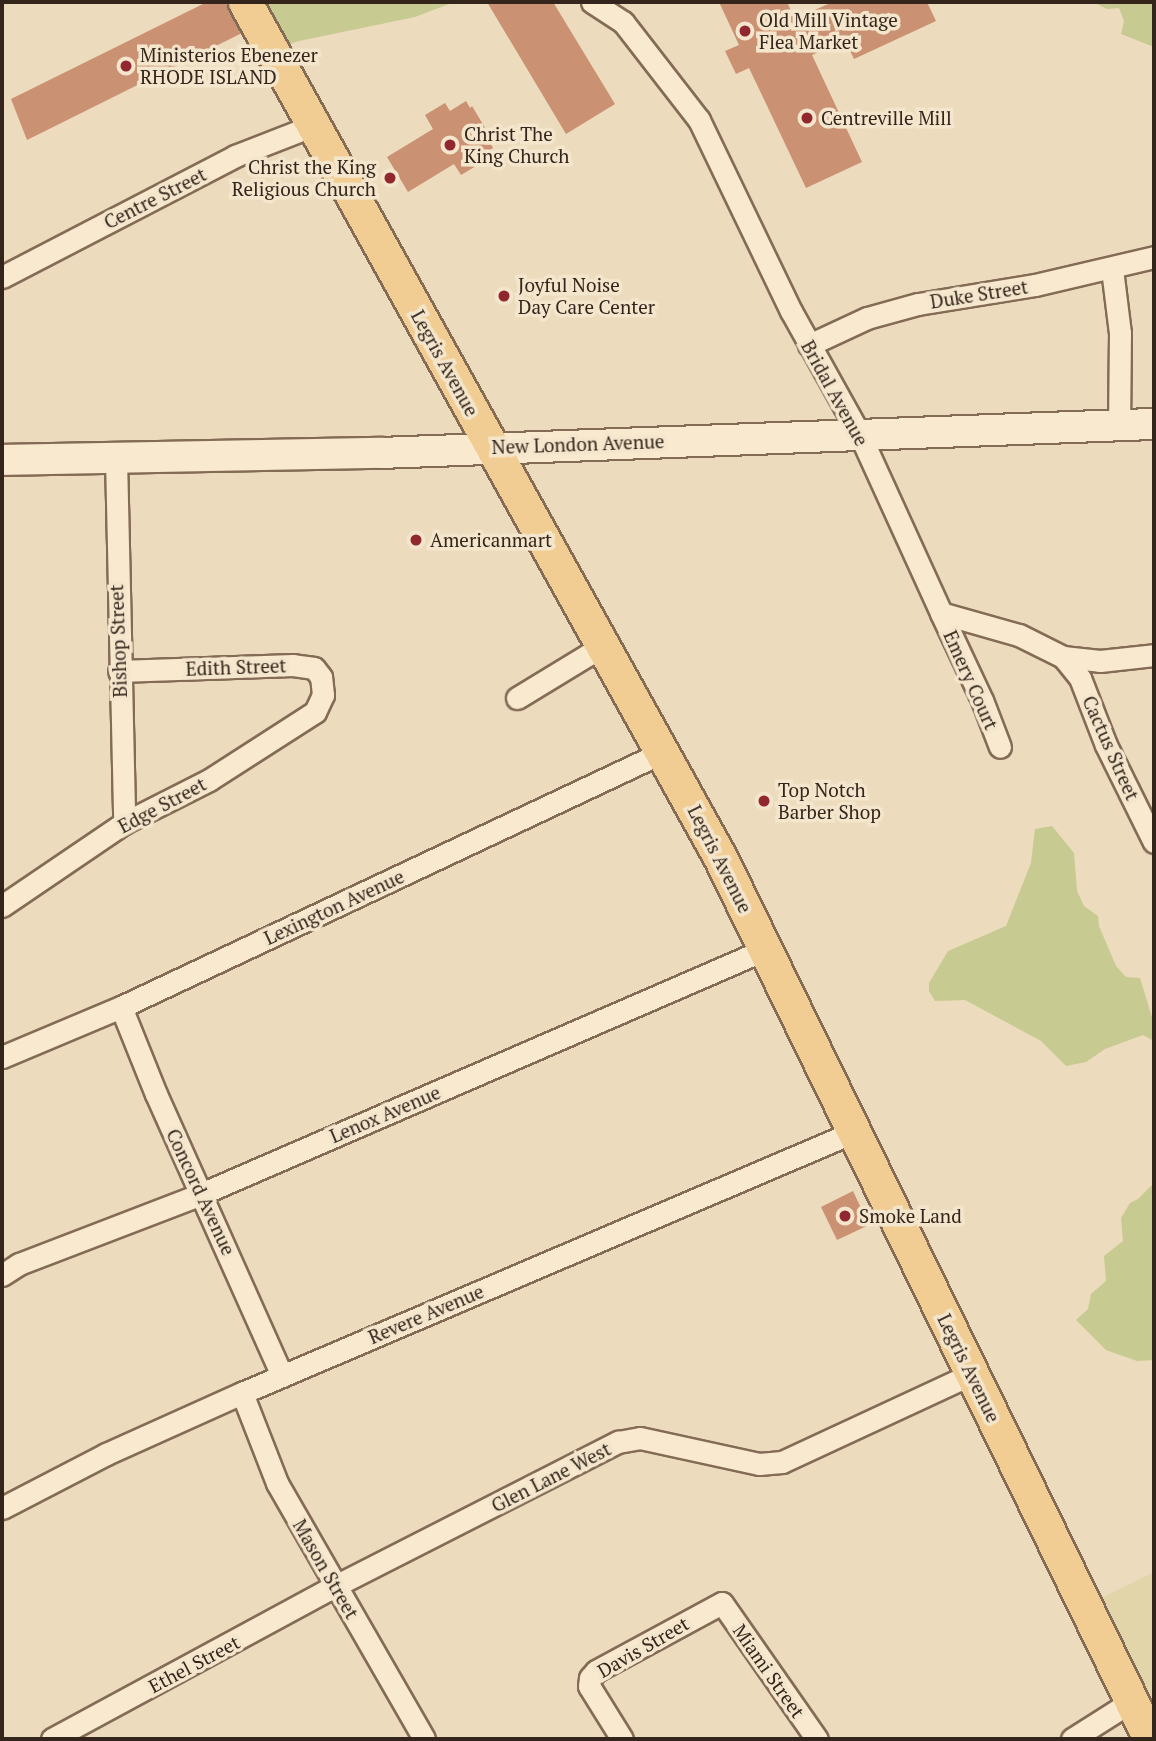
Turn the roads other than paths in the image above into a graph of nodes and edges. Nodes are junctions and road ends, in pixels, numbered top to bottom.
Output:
1 (245, 2) edge
2 (592, 2) edge
3 (312, 126) junction
4 (1154, 257) edge
5 (1112, 270) junction
6 (2, 277) edge
7 (809, 345) junction
8 (1119, 425) junction
9 (1154, 425) edge
10 (860, 435) junction
11 (492, 447) junction
12 (116, 458) junction
13 (2, 460) edge
14 (941, 613) junction
15 (604, 645) junction
16 (1154, 655) edge
17 (1063, 657) junction
18 (119, 671) junction
19 (517, 698) dead end
20 (318, 703) joint
21 (1000, 747) dead end
22 (663, 752) junction
23 (124, 823) junction
24 (1154, 842) edge
25 (2, 906) edge
26 (766, 949) junction
27 (121, 1007) junction
28 (2, 1057) edge
29 (856, 1131) junction
30 (201, 1194) junction
31 (2, 1275) edge
32 (972, 1374) junction
33 (282, 1376) junction
34 (242, 1393) junction
35 (2, 1508) edge
36 (335, 1586) junction
37 (722, 1603) joint
38 (1132, 1701) junction
39 (52, 1739) edge
40 (424, 1739) edge
41 (622, 1739) edge
42 (817, 1739) edge
43 (1072, 1739) edge
44 (1150, 1739) edge

1 - 3 main road, Legris Avenue
2 - 7 street, Bridal Avenue
3 - 6 street, Centre Street
3 - 11 main road, Legris Avenue
4 - 5 street, Duke Street
5 - 7 street, Duke Street
5 - 8 street
7 - 10 street, Bridal Avenue
8 - 9 main road, New London Avenue
8 - 10 main road, New London Avenue
10 - 11 main road, New London Avenue
10 - 14 street, Bridal Avenue
11 - 12 main road, New London Avenue
11 - 15 main road, Legris Avenue
12 - 13 main road, New London Avenue
12 - 18 street, Bishop Street
14 - 17 street
14 - 21 street, Emery Court
15 - 19 street
15 - 22 main road, Legris Avenue
16 - 17 street
17 - 24 street, Cactus Street
18 - 20 street, Edith Street
18 - 23 street, Bishop Street
20 - 23 street, Edge Street
22 - 26 main road, Legris Avenue
22 - 27 street, Lexington Avenue
23 - 25 street, Edge Street
26 - 29 main road, Legris Avenue
26 - 30 street, Lenox Avenue
27 - 28 street, Lexington Avenue
27 - 30 street, Concord Avenue
29 - 32 main road, Legris Avenue
29 - 33 street, Revere Avenue
30 - 31 street, Lenox Avenue
30 - 33 street, Concord Avenue
32 - 36 street, Glen Lane West
32 - 38 main road, Legris Avenue
33 - 34 street, Revere Avenue
34 - 35 street, Revere Avenue
34 - 36 street, Mason Street
36 - 39 street, Ethel Street
36 - 40 street, Mason Street
37 - 41 street, Davis Street
37 - 42 street, Miami Street
38 - 43 street
38 - 44 main road, Legris Avenue

